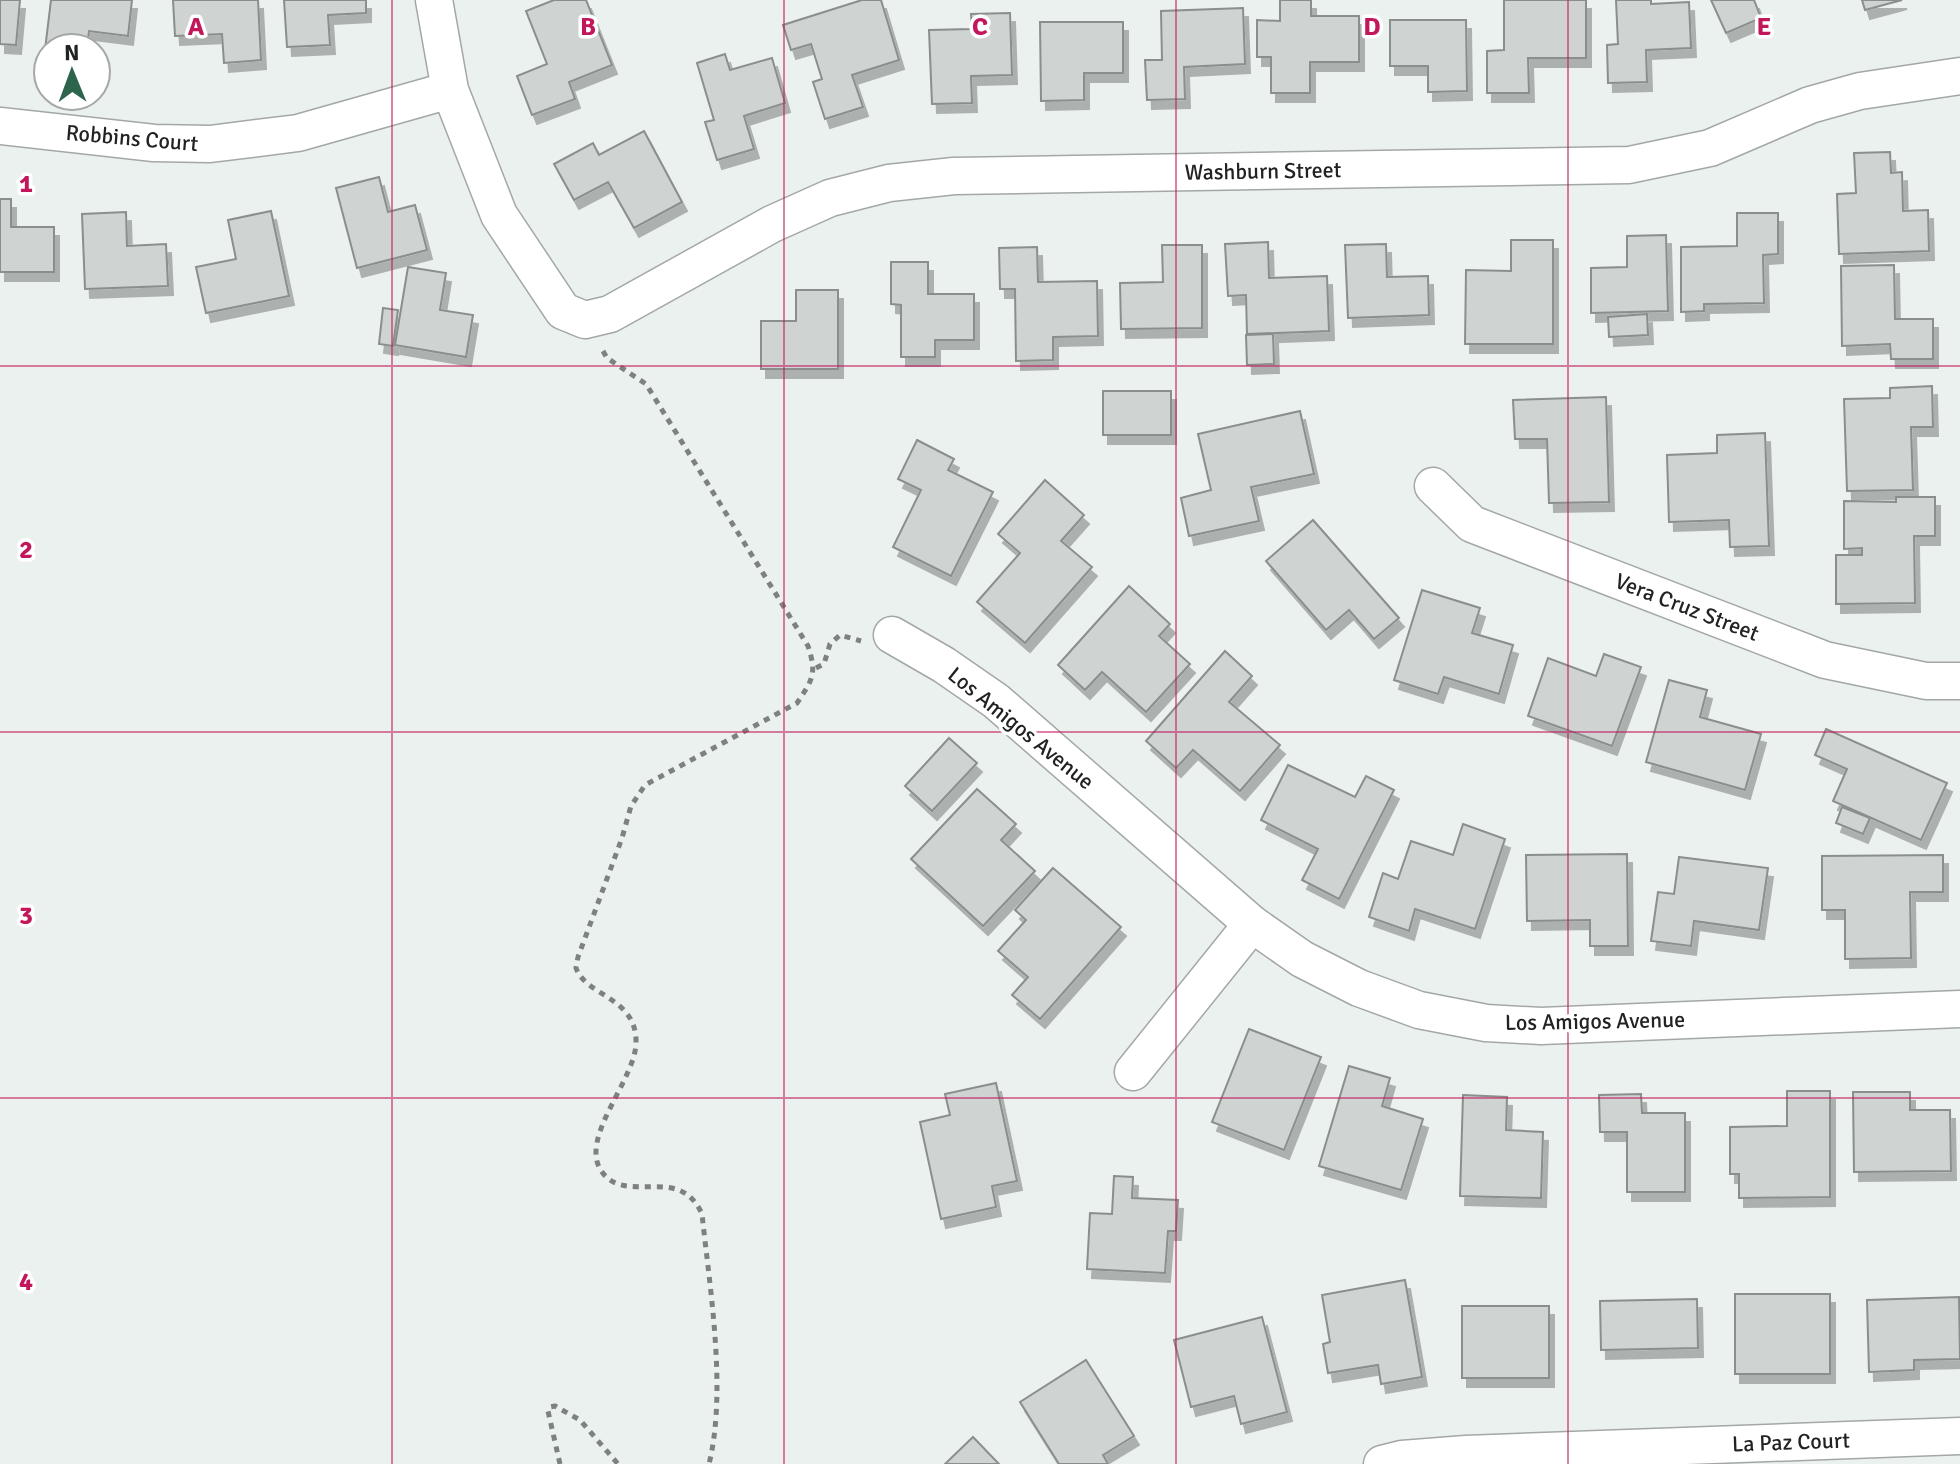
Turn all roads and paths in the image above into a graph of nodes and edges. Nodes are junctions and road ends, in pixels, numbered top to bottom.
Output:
1 (434, 0) edge
2 (1960, 76) edge
3 (450, 90) junction
4 (0, 126) edge
5 (585, 320) junction
6 (1433, 486) dead end
7 (892, 635) joint
8 (815, 668) junction
9 (1960, 681) edge
10 (1252, 924) junction
11 (1960, 1009) edge
12 (1133, 1072) dead end
13 (1960, 1436) edge
14 (560, 1464) edge
15 (618, 1464) edge
16 (709, 1464) edge
17 (1382, 1464) edge

1 - 3 street
2 - 5 street, Washburn Street
3 - 4 street, Robbins Court
3 - 5 street
5 - 8 path
6 - 9 street, Vera Cruz Street
7 - 8 path
7 - 10 street, Los Amigos Avenue
8 - 16 path
10 - 11 street, Los Amigos Avenue
10 - 12 street
13 - 17 street, La Paz Court
14 - 15 path

